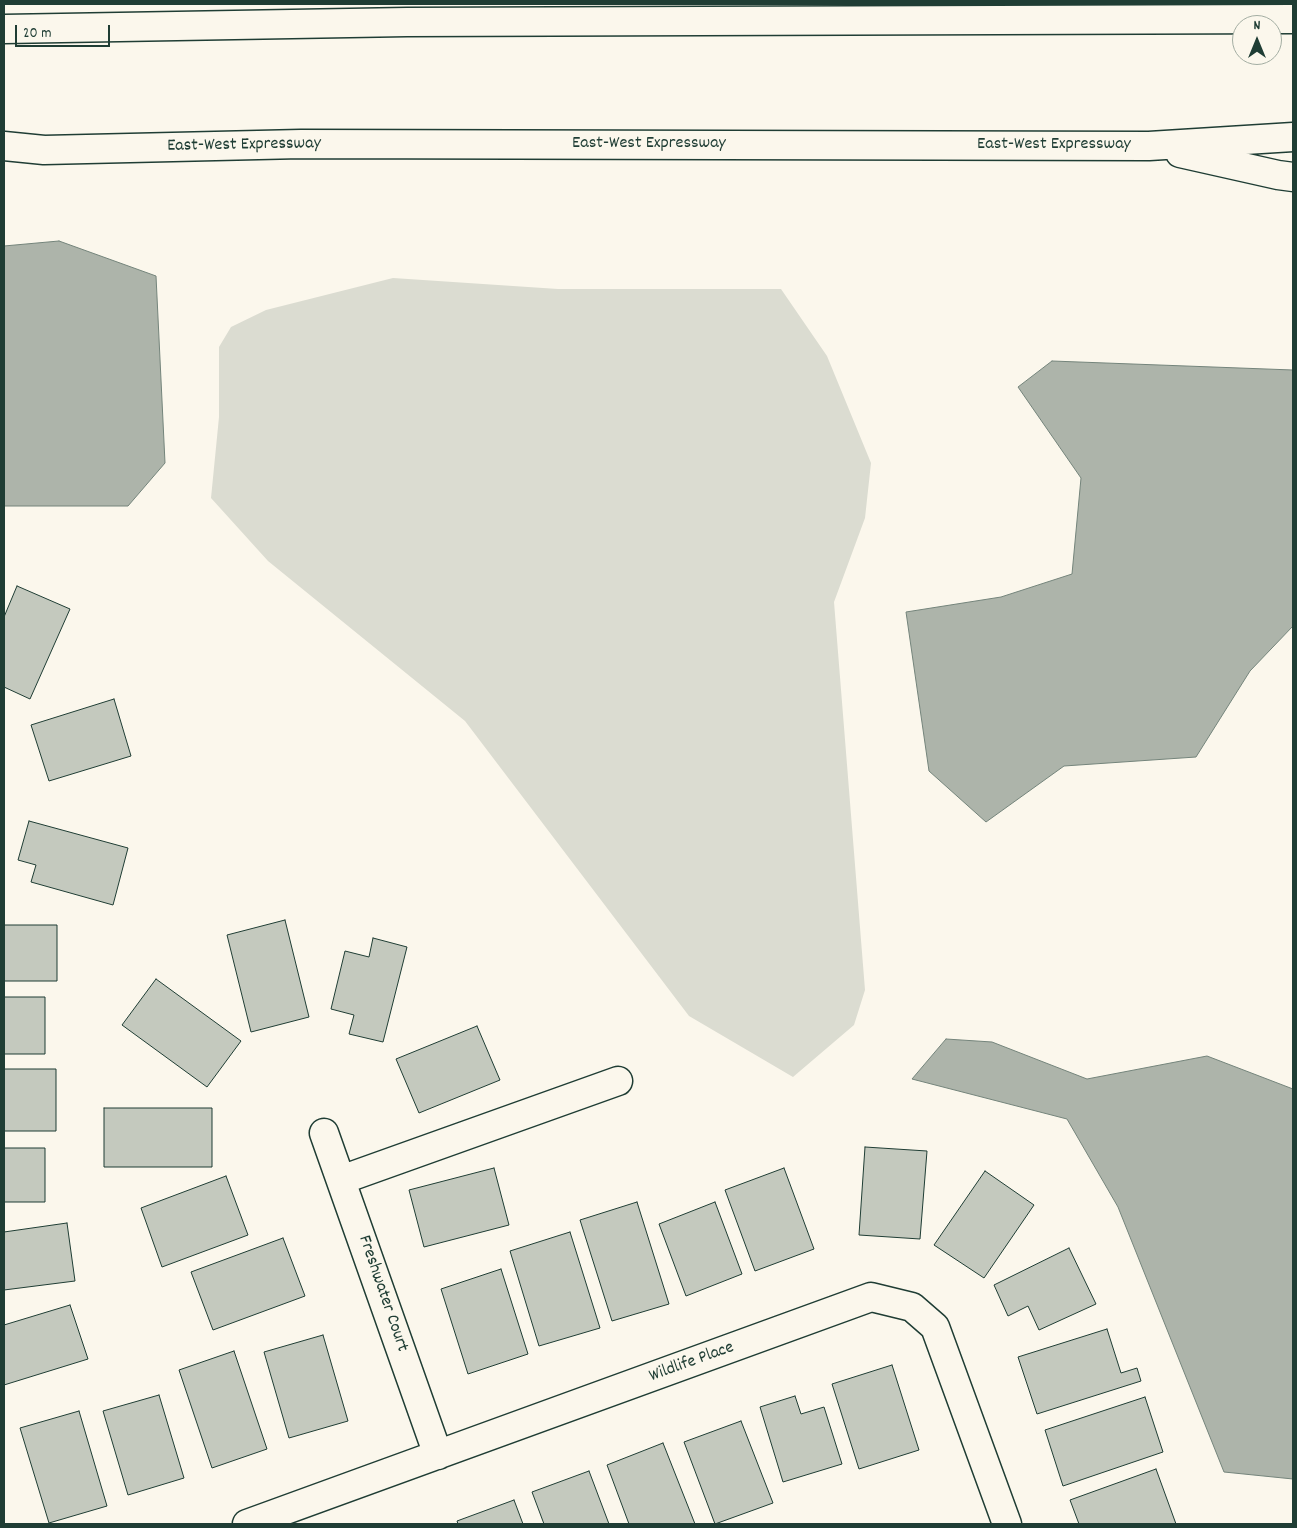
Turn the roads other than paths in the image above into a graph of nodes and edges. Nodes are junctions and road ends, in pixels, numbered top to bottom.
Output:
1 (341, 4) edge
2 (1293, 19) edge
3 (407, 22) junction
4 (4, 29) edge
5 (1293, 137) edge
6 (4, 146) edge
7 (1149, 146) junction
8 (44, 150) junction
9 (4, 163) edge
10 (1293, 176) edge
11 (618, 1081) dead end
12 (324, 1133) dead end
13 (341, 1180) junction
14 (438, 1455) junction
15 (246, 1524) edge
16 (1007, 1524) edge

1 - 3 main road
2 - 3 main road
3 - 4 main road
5 - 7 main road, East-West Expressway
6 - 8 main road, East-West Expressway
7 - 8 main road, East-West Expressway
7 - 10 main road
8 - 9 main road
11 - 13 main road
12 - 13 main road, Freshwater Court
13 - 14 main road, Freshwater Court
14 - 15 main road, Wildlife Place
14 - 16 main road, Wildlife Place

